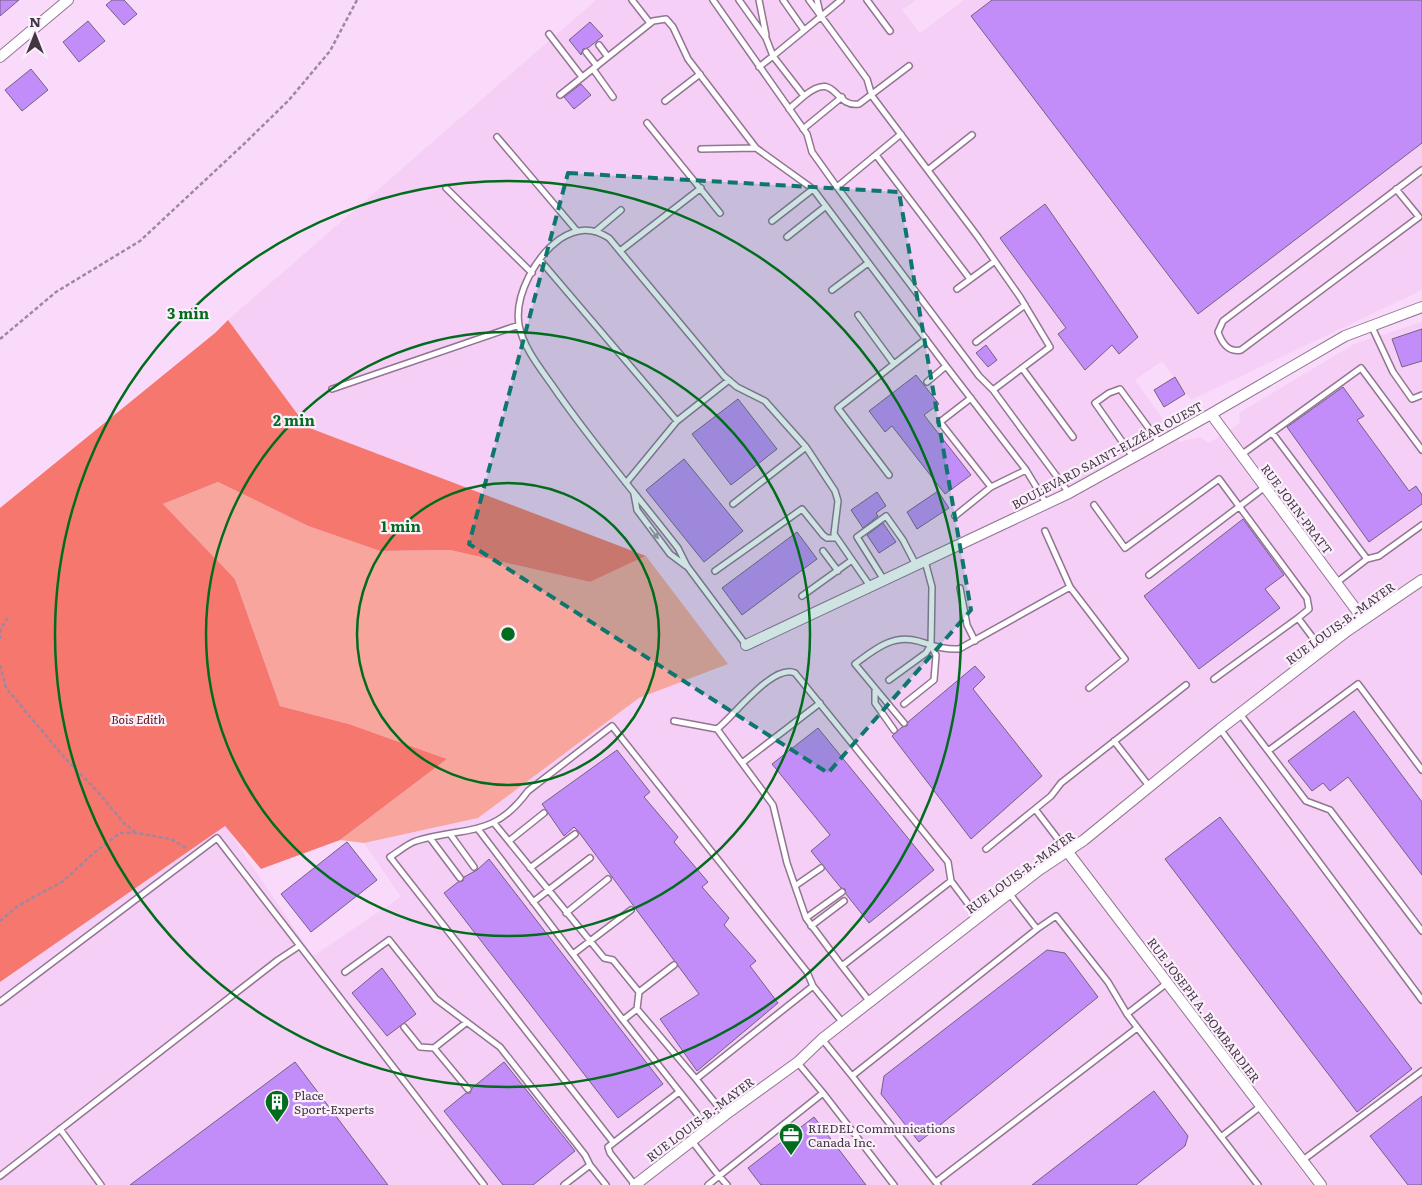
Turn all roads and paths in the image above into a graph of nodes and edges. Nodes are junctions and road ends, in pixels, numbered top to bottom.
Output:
1 (68, 0) edge
2 (357, 0) edge
3 (632, 0) edge
4 (713, 0) edge
5 (739, 0) edge
6 (758, 0) edge
7 (783, 0) edge
8 (809, 0) edge
9 (817, 0) edge
10 (841, 0) edge
11 (867, 0) edge
12 (821, 16) junction
13 (650, 24) junction
14 (804, 30) junction
15 (890, 31) dead end
16 (549, 34) dead end
17 (766, 38) junction
18 (599, 45) dead end
19 (586, 52) dead end
20 (773, 56) junction
21 (0, 57) edge
22 (608, 57) junction
23 (909, 66) dead end
24 (759, 67) junction
25 (595, 68) junction
26 (700, 74) junction
27 (582, 77) junction
28 (560, 95) dead end
29 (804, 96) junction
30 (872, 96) junction
31 (613, 97) dead end
32 (842, 97) junction
33 (665, 100) dead end
34 (789, 109) junction
35 (647, 123) dead end
36 (803, 129) junction
37 (901, 134) junction
38 (972, 135) dead end
39 (497, 137) dead end
40 (756, 148) junction
41 (701, 149) dead end
42 (876, 155) junction
43 (928, 170) junction
44 (1422, 170) edge
45 (837, 187) junction
46 (446, 188) dead end
47 (701, 188) junction
48 (813, 189) junction
49 (1396, 189) junction
50 (826, 206) junction
51 (622, 210) dead end
52 (720, 214) dead end
53 (772, 221) dead end
54 (576, 231) junction
55 (596, 231) junction
56 (787, 237) dead end
57 (620, 251) junction
58 (540, 260) junction
59 (995, 261) junction
60 (868, 263) junction
61 (532, 273) junction
62 (970, 279) junction
63 (957, 289) dead end
64 (832, 290) dead end
65 (1025, 305) junction
66 (1422, 307) edge
67 (858, 316) dead end
68 (1371, 324) junction
69 (519, 325) junction
70 (0, 339) edge
71 (926, 339) junction
72 (976, 342) dead end
73 (894, 364) junction
74 (946, 366) junction
75 (1022, 368) junction
76 (729, 380) junction
77 (927, 382) dead end
78 (332, 389) dead end
79 (993, 390) junction
80 (1422, 395) edge
81 (970, 398) junction
82 (1211, 414) junction
83 (677, 422) junction
84 (1273, 434) junction
85 (1073, 438) dead end
86 (1159, 443) junction
87 (806, 447) junction
88 (1422, 450) edge
89 (1241, 455) junction
90 (1133, 458) junction
91 (1026, 470) junction
92 (888, 475) dead end
93 (626, 483) junction
94 (991, 487) junction
95 (1265, 487) junction
96 (634, 493) junction
97 (1069, 493) junction
98 (733, 504) dead end
99 (1046, 504) junction
100 (1094, 506) dead end
101 (1239, 506) junction
102 (955, 516) dead end
103 (1422, 525) edge
104 (1045, 531) dead end
105 (836, 538) junction
106 (823, 551) dead end
107 (1367, 559) junction
108 (852, 560) junction
109 (921, 563) junction
110 (686, 566) junction
111 (838, 570) junction
112 (715, 571) dead end
113 (1149, 574) dead end
114 (884, 580) junction
115 (1422, 580) edge
116 (1336, 583) junction
117 (870, 587) junction
118 (1070, 587) junction
119 (960, 588) dead end
120 (802, 596) dead end
121 (9, 616) dead end
122 (1298, 618) junction
123 (1364, 619) junction
124 (0, 639) edge
125 (975, 641) junction
126 (746, 645) joint
127 (931, 645) junction
128 (1323, 650) junction
129 (0, 665) edge
130 (889, 680) dead end
131 (1214, 680) dead end
132 (1186, 685) dead end
133 (1089, 688) dead end
134 (874, 690) junction
135 (820, 703) junction
136 (904, 704) dead end
137 (1240, 714) junction
138 (674, 721) dead end
139 (904, 723) dead end
140 (717, 730) junction
141 (894, 730) dead end
142 (1220, 730) junction
143 (1114, 741) junction
144 (1268, 751) junction
145 (742, 763) junction
146 (1422, 770) edge
147 (1150, 788) junction
148 (1035, 809) junction
149 (544, 813) dead end
150 (494, 823) junction
151 (478, 829) junction
152 (136, 833) junction
153 (450, 834) junction
154 (575, 834) dead end
155 (430, 838) junction
156 (508, 841) junction
157 (986, 849) dead end
158 (1067, 851) junction
159 (195, 854) junction
160 (590, 858) dead end
161 (474, 867) dead end
162 (530, 868) junction
163 (821, 868) dead end
164 (460, 878) dead end
165 (608, 879) dead end
166 (951, 881) junction
167 (795, 886) junction
168 (548, 890) junction
169 (842, 892) dead end
170 (1009, 893) junction
171 (844, 900) dead end
172 (533, 902) junction
173 (631, 910) dead end
174 (566, 912) junction
175 (979, 917) junction
176 (806, 918) junction
177 (0, 921) edge
178 (811, 926) junction
179 (1038, 929) junction
180 (1422, 931) edge
181 (590, 942) junction
182 (299, 946) junction
183 (573, 954) junction
184 (674, 965) dead end
185 (842, 966) junction
186 (345, 972) dead end
187 (1168, 983) junction
188 (813, 986) junction
189 (639, 992) junction
190 (1422, 1000) edge
191 (0, 1002) edge
192 (870, 1002) junction
193 (637, 1009) junction
194 (1126, 1014) junction
195 (623, 1020) junction
196 (467, 1022) junction
197 (843, 1023) junction
198 (404, 1027) dead end
199 (1137, 1028) junction
200 (822, 1039) junction
201 (434, 1048) junction
202 (798, 1062) junction
203 (1422, 1071) edge
204 (852, 1076) junction
205 (696, 1079) junction
206 (468, 1089) dead end
207 (679, 1092) junction
208 (823, 1093) junction
209 (1261, 1106) junction
210 (725, 1115) junction
211 (708, 1128) junction
212 (60, 1129) junction
213 (1221, 1137) junction
214 (691, 1141) junction
215 (613, 1142) junction
216 (1303, 1160) junction
217 (590, 1165) junction
218 (0, 1176) edge
219 (719, 1176) junction
220 (937, 1184) edge
221 (101, 1185) edge
222 (484, 1185) edge
223 (564, 1185) edge
224 (606, 1185) edge
225 (635, 1185) edge
226 (708, 1185) edge
227 (726, 1185) edge
228 (894, 1185) edge
229 (1258, 1185) edge
230 (1322, 1185) edge

1 - 21 street
2 - 70 path
3 - 13 lane
4 - 24 lane
5 - 17 lane
6 - 17 lane
7 - 14 lane
8 - 12 lane
9 - 12 lane
10 - 12 lane
11 - 15 lane
12 - 14 lane
12 - 30 lane
13 - 22 lane
13 - 26 lane
14 - 20 lane
16 - 27 lane
17 - 20 lane
18 - 22 lane
19 - 25 lane
20 - 24 lane
20 - 29 lane
22 - 25 lane
23 - 30 lane
24 - 34 lane
25 - 27 lane
25 - 31 lane
26 - 33 lane
26 - 40 lane
27 - 28 lane
29 - 32 lane
29 - 34 lane
30 - 32 lane
30 - 37 lane
32 - 36 lane
34 - 36 lane
35 - 47 lane
36 - 45 lane
37 - 42 lane
37 - 43 lane
38 - 43 lane
39 - 54 lane
40 - 41 lane
40 - 48 lane
42 - 45 lane
42 - 62 lane
43 - 59 lane
44 - 49 lane
45 - 79 lane
46 - 61 lane
47 - 52 lane
47 - 57 lane
48 - 50 lane
48 - 53 lane
49 - 49 lane
50 - 56 lane
50 - 60 lane
51 - 55 lane
54 - 55 lane
54 - 58 lane
55 - 57 lane
57 - 76 lane
58 - 61 lane
58 - 83 lane
59 - 62 lane
59 - 65 lane
60 - 64 lane
60 - 71 lane
61 - 69 lane
62 - 63 lane
65 - 72 lane
65 - 75 lane
66 - 68 street, BOULEVARD SAINT-ELZÉAR OUEST
67 - 73 lane
68 - 80 lane
68 - 82 street, BOULEVARD SAINT-ELZÉAR OUEST
69 - 78 lane
69 - 93 lane
71 - 73 lane
71 - 74 lane
73 - 92 lane
74 - 77 lane
74 - 81 lane
75 - 79 lane
75 - 85 lane
76 - 83 lane
76 - 87 lane
79 - 97 lane
81 - 91 lane
81 - 94 lane
82 - 86 street, BOULEVARD SAINT-ELZÉAR OUEST
82 - 89 street, RUE JOHN-PRATT
83 - 93 lane
84 - 88 lane
84 - 89 lane
84 - 107 lane
86 - 90 street, BOULEVARD SAINT-ELZÉAR OUEST
86 - 90 lane
87 - 98 lane
87 - 105 lane
89 - 95 street, RUE JOHN-PRATT
90 - 97 street, BOULEVARD SAINT-ELZÉAR OUEST
91 - 94 lane
91 - 99 lane
93 - 96 lane
94 - 102 lane
95 - 101 lane
95 - 116 street, RUE JOHN-PRATT
96 - 110 lane
96 -> 110 lane
97 - 99 street, BOULEVARD SAINT-ELZÉAR OUEST
99 - 109 street, BOULEVARD SAINT-ELZÉAR OUEST
100 - 101 lane
101 - 113 lane
101 - 122 lane
103 - 107 lane
104 - 118 lane
105 - 108 lane
105 - 112 lane
106 - 111 lane
107 - 116 lane
108 - 111 lane
108 - 117 lane
109 - 114 street, BOULEVARD SAINT-ELZÉAR OUEST
109 - 114 lane
109 - 127 lane
110 - 126 lane
111 - 120 lane
114 - 117 street, BOULEVARD SAINT-ELZÉAR OUEST
115 - 123 street, RUE LOUIS-B.-MAYER
116 - 123 street, RUE JOHN-PRATT
117 - 126 street, BOULEVARD SAINT-ELZÉAR OUEST
118 - 125 lane
118 - 133 lane
119 - 125 lane
121 - 124 path
122 - 128 lane
122 - 131 lane
123 - 128 street, RUE LOUIS-B.-MAYER
125 - 127 lane
127 - 130 lane
127 - 134 lane
127 - 136 lane
128 - 137 street, RUE LOUIS-B.-MAYER
129 - 152 path
132 - 143 lane
134 - 139 lane
134 - 141 lane
135 - 140 lane
135 - 145 lane
135 - 166 lane
137 - 142 street, RUE LOUIS-B.-MAYER
137 - 144 lane
138 - 140 lane
140 - 145 lane
142 - 147 street, RUE LOUIS-B.-MAYER
142 - 190 lane
143 - 147 lane
143 - 148 lane
144 - 146 lane
144 - 180 lane
145 - 167 lane
147 - 158 street, RUE LOUIS-B.-MAYER
148 - 157 lane
148 - 158 lane
149 - 156 lane
150 - 151 lane
150 - 156 lane
150 - 188 lane
151 - 153 lane
151 - 172 lane
152 - 159 path
152 - 177 path
153 - 155 lane
153 - 161 lane
154 - 162 lane
155 - 164 lane
155 - 215 lane
156 - 162 lane
158 - 170 street, RUE LOUIS-B.-MAYER
158 - 187 street, RUE JOSEPH A. BOMBARDIER
159 - 182 lane
159 - 191 lane
160 - 168 lane
162 - 168 lane
163 - 167 lane
165 - 174 lane
166 - 175 lane
166 - 185 lane
167 - 176 lane
168 - 172 lane
168 - 174 lane
169 - 176 lane
170 - 175 street, RUE LOUIS-B.-MAYER
170 - 179 lane
171 - 178 lane
172 - 183 lane
173 - 181 lane
174 - 181 lane
175 - 192 street, RUE LOUIS-B.-MAYER
176 - 178 lane
178 - 185 lane
179 - 194 lane
179 - 204 lane
181 - 183 lane
181 - 189 lane
182 - 212 lane
182 - 222 lane
183 - 195 lane
184 - 189 lane
185 - 192 lane
186 - 196 lane
187 - 194 lane
187 - 209 street, RUE JOSEPH A. BOMBARDIER
188 - 197 lane
188 - 205 lane
189 - 193 lane
192 - 197 street, RUE LOUIS-B.-MAYER
193 - 195 lane
193 - 205 lane
194 - 199 lane
195 - 207 lane
196 - 201 lane
196 - 217 lane
197 - 200 street, RUE LOUIS-B.-MAYER
198 - 201 lane
199 - 213 lane
199 - 220 lane
200 - 202 street, RUE LOUIS-B.-MAYER
200 - 204 lane
201 - 206 lane
202 - 208 lane
202 - 210 street, RUE LOUIS-B.-MAYER
203 - 216 lane
204 - 220 lane
205 - 210 lane
207 - 211 lane
207 - 215 lane
208 - 219 lane
208 - 228 lane
209 - 213 lane
209 - 216 street, RUE JOSEPH A. BOMBARDIER
210 - 211 street, RUE LOUIS-B.-MAYER
211 - 214 street, RUE LOUIS-B.-MAYER
212 - 218 lane
212 - 221 lane
213 - 229 lane
214 - 219 lane
214 - 225 street, RUE LOUIS-B.-MAYER
215 - 225 lane
216 - 230 street, RUE JOSEPH A. BOMBARDIER
217 - 223 lane
217 - 224 lane
219 - 226 lane
219 - 227 lane

